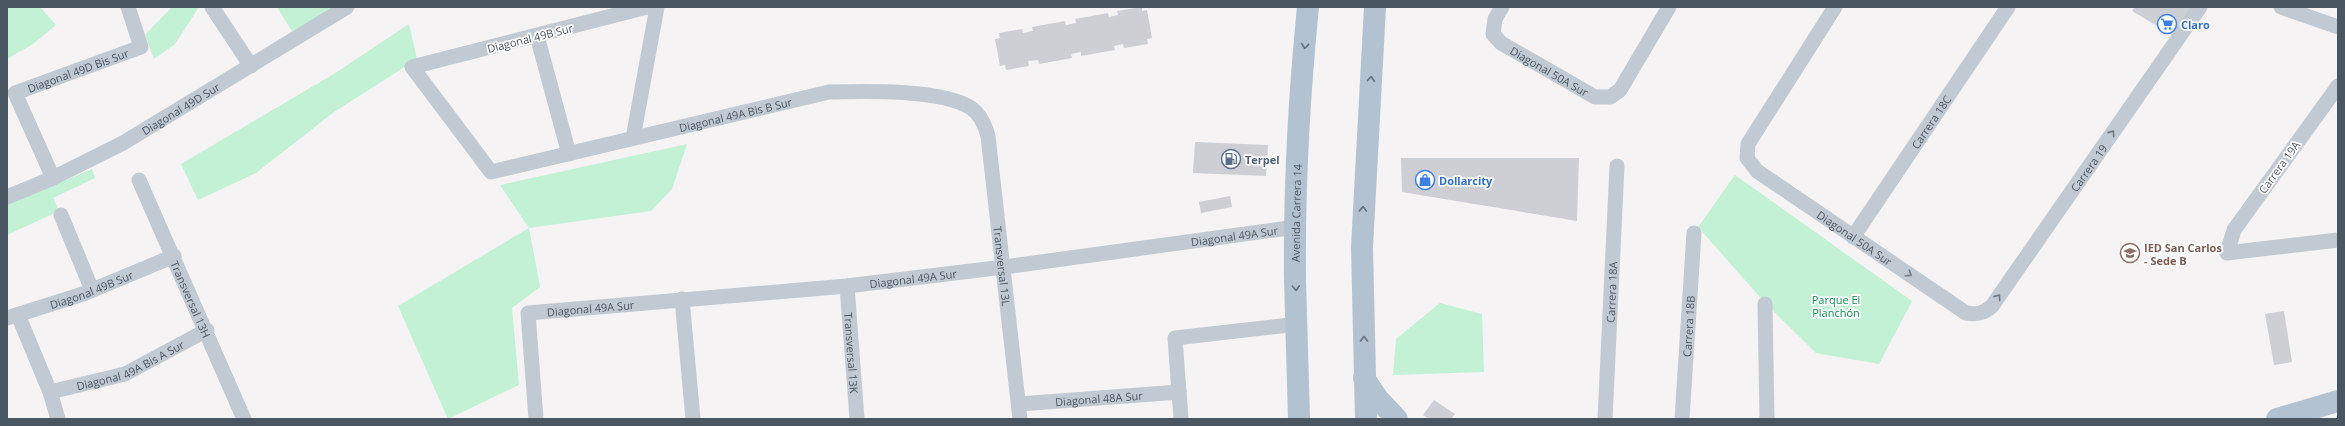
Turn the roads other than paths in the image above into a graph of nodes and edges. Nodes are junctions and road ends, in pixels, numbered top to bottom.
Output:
1 (128, 7) edge
2 (212, 7) edge
3 (347, 7) edge
4 (647, 7) edge
5 (657, 7) edge
6 (1308, 7) edge
7 (1375, 7) edge
8 (1502, 7) edge
9 (1669, 7) edge
10 (1835, 7) edge
11 (2008, 7) edge
12 (2200, 7) edge
13 (2281, 7) edge
14 (2338, 27) edge
15 (538, 36) junction
16 (251, 66) junction
17 (2338, 86) edge
18 (978, 115) joint
19 (633, 138) junction
20 (569, 154) junction
21 (1617, 166) dead end
22 (491, 172) joint
23 (53, 178) junction
24 (140, 180) dead end
25 (7, 197) edge
26 (61, 215) dead end
27 (1296, 227) junction
28 (1694, 233) dead end
29 (1853, 237) junction
30 (2338, 240) edge
31 (174, 256) junction
32 (1004, 267) junction
33 (847, 286) junction
34 (92, 290) junction
35 (682, 299) junction
36 (1765, 304) dead end
37 (1966, 313) joint
38 (12, 316) edge
39 (1298, 324) junction
40 (206, 330) junction
41 (1364, 378) junction
42 (50, 392) junction
43 (1179, 392) junction
44 (2338, 401) edge
45 (1020, 412) edge
46 (58, 419) edge
47 (244, 419) edge
48 (536, 419) edge
49 (692, 419) edge
50 (857, 419) edge
51 (1181, 419) edge
52 (1299, 419) edge
53 (1307, 419) edge
54 (1366, 419) edge
55 (1397, 419) edge
56 (1605, 419) edge
57 (1682, 419) edge
58 (1767, 419) edge
59 (2277, 419) edge

1 - 23 street, Diagonal 49D Bis Sur
2 - 16 street
3 - 16 street, Diagonal 49D Sur
4 - 15 street, Diagonal 49B Sur
5 - 19 street
6 -> 27 main road, Avenida Carrera 14
41 -> 7 main road
8 - 9 street, Diagonal 50A Sur
10 - 29 street, Diagonal 50A Sur
11 - 29 street, Carrera 18C
37 -> 12 street, Carrera 19
13 - 14 street
15 - 20 street
15 - 22 street, Diagonal 49B Sur
16 - 23 street, Diagonal 49D Sur
17 - 30 street, Carrera 19A
18 - 19 street, Diagonal 49A Bis B Sur
18 - 32 street, Transversal 13L
19 - 20 street, Diagonal 49A Bis B Sur
20 - 22 street, Diagonal 49A Bis B Sur
21 - 56 street, Carrera 18A
23 - 25 street, Diagonal 49D Sur
24 - 31 street, Transversal 13H
26 - 34 street
27 - 32 street, Diagonal 49A Sur
27 -> 39 main road, Avenida Carrera 14
28 - 57 street, Carrera 18B
29 -> 37 street, Diagonal 50A Sur
31 - 34 street, Diagonal 49B Sur
31 - 40 street, Transversal 13H
32 - 33 street, Diagonal 49A Sur
32 - 45 street, Transversal 13L
33 - 35 street, Diagonal 49A Sur
33 - 50 street, Transversal 13K
34 - 38 street, Diagonal 49B Sur
35 - 48 street, Diagonal 49A Sur
35 - 49 street
36 - 58 street
38 - 42 street
39 - 43 street
39 - 52 main road, Avenida Carrera 14
39 - 53 main road
40 - 42 street, Diagonal 49A Bis A Sur
40 - 47 street, Transversal 13H
41 - 54 main road
41 - 55 main road
42 - 46 street
43 - 45 street, Diagonal 48A Sur
43 - 51 street
44 - 59 main road

